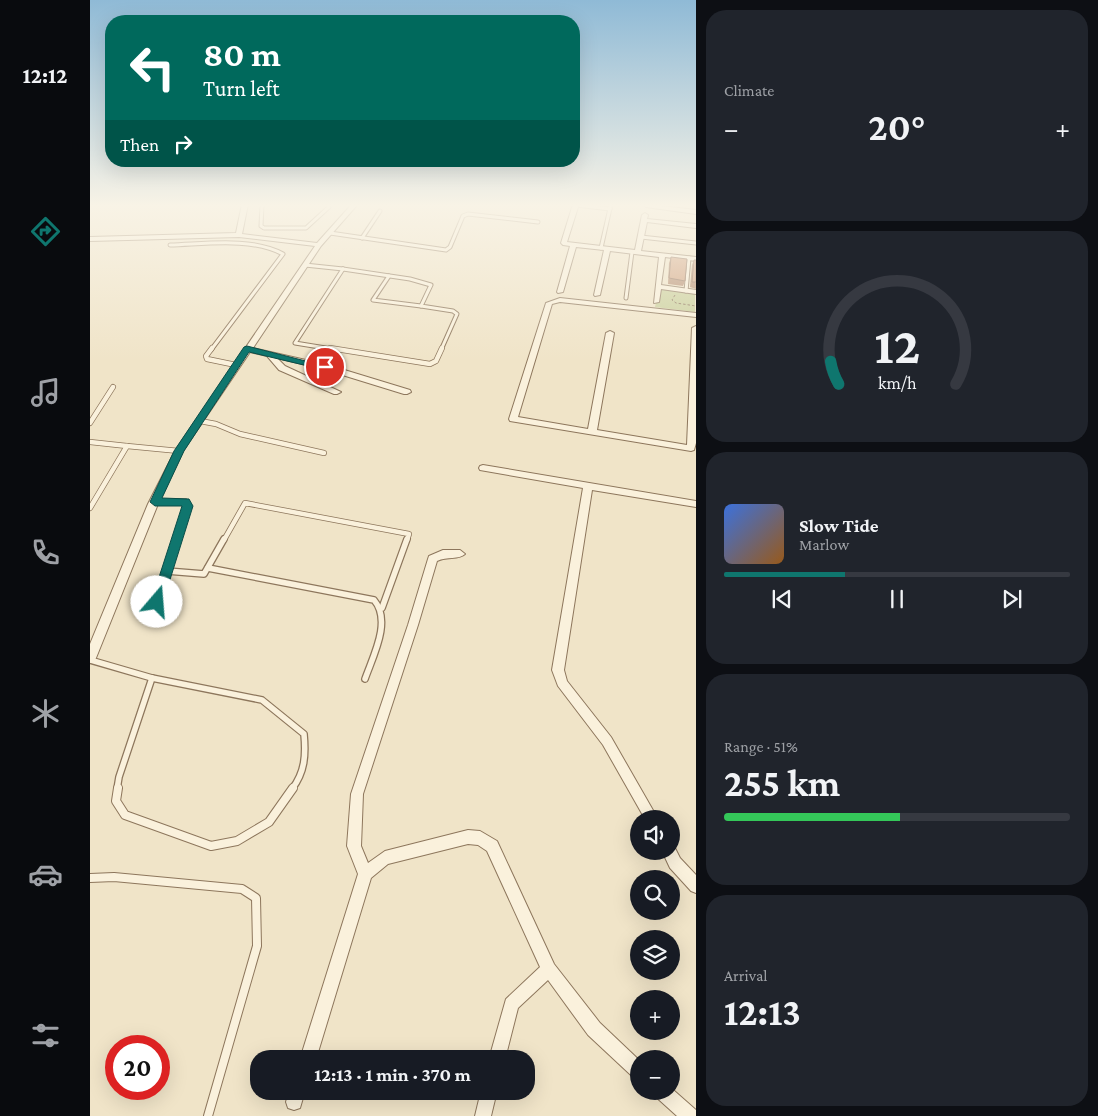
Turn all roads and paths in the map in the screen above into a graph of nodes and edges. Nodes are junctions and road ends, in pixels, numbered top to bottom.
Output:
1 (281, 256) edge
2 (311, 256) edge
3 (571, 256) edge
4 (603, 256) edge
5 (634, 256) edge
6 (662, 256) edge
7 (673, 256) edge
8 (692, 258) edge
9 (305, 265) junction
10 (343, 270) junction
11 (388, 276) junction
12 (658, 287) junction
13 (560, 292) dead end
14 (683, 292) junction
15 (696, 292) edge
16 (596, 294) dead end
17 (626, 298) dead end
18 (656, 302) dead end
19 (421, 306) junction
20 (696, 306) edge
21 (696, 315) edge
22 (696, 328) edge
23 (610, 333) dead end
24 (247, 349) junction
25 (270, 355) junction
26 (236, 365) junction
27 (113, 387) dead end
28 (337, 392) dead end
29 (407, 392) dead end
30 (200, 421) junction
31 (90, 423) edge
32 (592, 432) junction
33 (90, 442) edge
34 (127, 446) junction
35 (693, 450) edge
36 (179, 451) junction
37 (324, 453) dead end
38 (483, 468) dead end
39 (588, 486) junction
40 (155, 502) junction
41 (696, 504) edge
42 (90, 508) edge
43 (460, 554) dead end
44 (208, 568) junction
45 (167, 570) junction
46 (157, 602) dead end
47 (382, 608) junction
48 (90, 659) edge
49 (152, 678) junction
50 (365, 679) dead end
51 (647, 810) edge
52 (674, 860) edge
53 (365, 874) junction
54 (90, 878) edge
55 (696, 886) edge
56 (548, 969) junction
57 (311, 1050) edge
58 (499, 1050) edge
59 (630, 1063) edge
60 (487, 1100) edge
61 (672, 1100) edge
62 (208, 1116) edge
63 (483, 1116) edge
64 (690, 1116) edge

1 - 26 lane
2 - 9 street
3 - 13 street
4 - 16 street
5 - 17 lane
6 - 12 street
7 - 8 street
8 - 14 lane
9 - 10 lane
9 - 24 street
10 - 11 lane
10 - 19 lane
11 - 19 lane
11 - 19 lane
12 - 14 street
12 - 18 street
14 - 15 street
14 - 20 path
21 - 32 street
22 - 35 street
23 - 32 street
24 - 25 street
24 - 26 street
25 - 28 street
25 - 29 street
26 - 30 street
27 - 31 lane
30 - 36 street
30 - 37 lane
32 - 35 street
33 - 34 lane
34 - 36 lane
34 - 42 lane
36 - 40 street
38 - 39 street
39 - 41 street
39 - 51 street
40 - 45 lane
40 - 48 street
43 - 53 street
44 - 45 lane
44 - 47 lane
44 - 47 lane
45 - 46 lane
47 - 50 lane
48 - 49 lane
49 - 49 lane
52 - 55 street
53 - 56 street
53 - 57 street
54 - 62 lane
56 - 58 street
56 - 59 street
60 - 63 street
61 - 64 street

